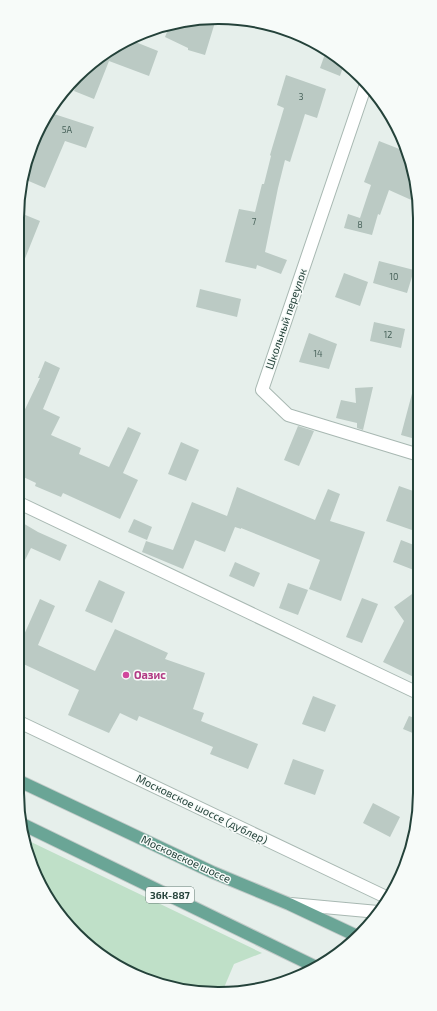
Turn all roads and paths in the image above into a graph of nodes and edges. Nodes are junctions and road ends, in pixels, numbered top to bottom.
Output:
1 (364, 89) edge
2 (413, 453) edge
3 (24, 505) edge
4 (413, 691) edge
5 (24, 724) edge
6 (24, 783) edge
7 (27, 827) edge
8 (383, 896) edge
9 (289, 904) junction
10 (373, 912) edge
11 (352, 934) edge
12 (310, 964) edge

1 - 2 street, Школьный переулок
3 - 4 street
5 - 8 street, Московское шоссе (дублер)
6 - 9 main road, Московское шоссе
7 - 12 main road, 36К-887
9 - 10 street
9 - 11 main road, Московское шоссе

